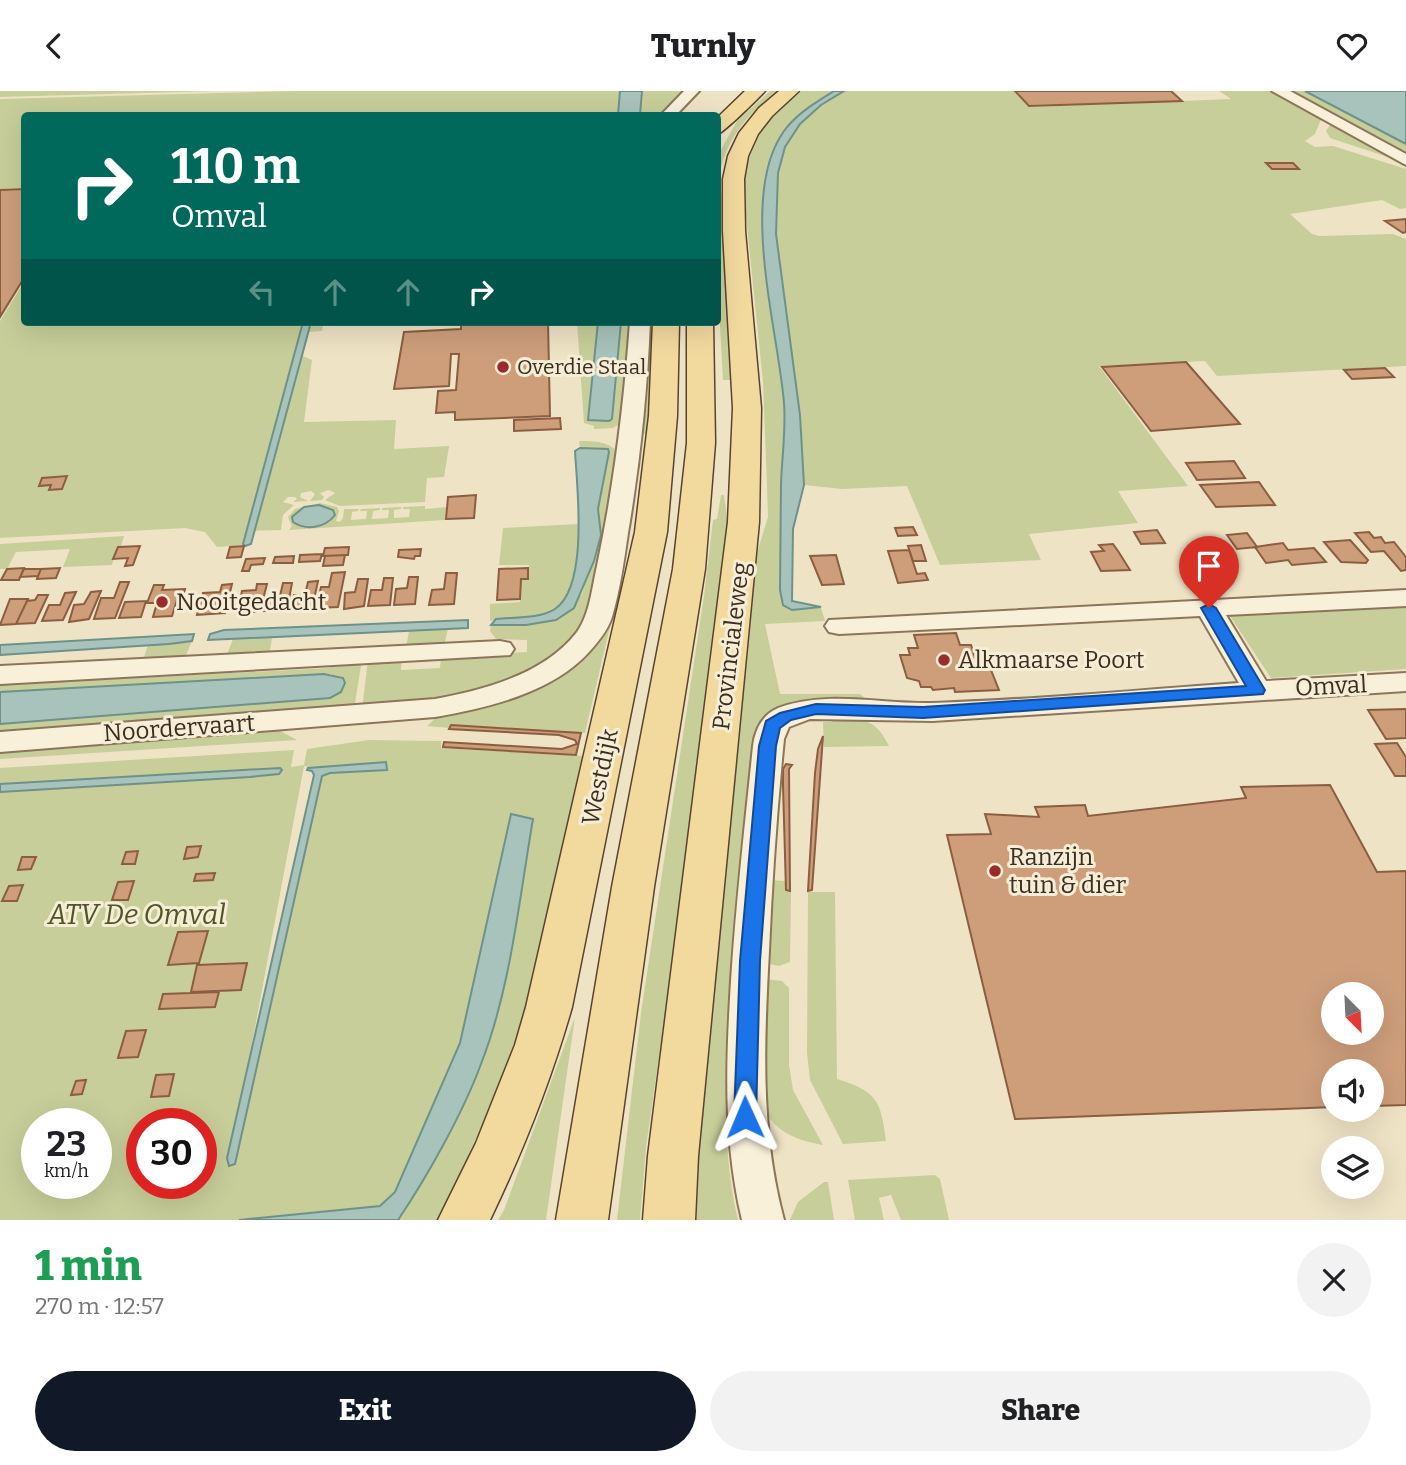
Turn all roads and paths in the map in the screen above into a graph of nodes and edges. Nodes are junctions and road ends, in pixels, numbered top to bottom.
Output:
1 (692, 91) edge
2 (756, 91) edge
3 (790, 91) edge
4 (1279, 91) edge
5 (671, 112) edge
6 (721, 124) edge
7 (1406, 160) edge
8 (640, 326) edge
9 (666, 326) edge
10 (700, 326) edge
11 (1406, 598) edge
12 (1209, 608) junction
13 (839, 626) dead end
14 (500, 649) dead end
15 (0, 675) edge
16 (1406, 682) edge
17 (1257, 690) junction
18 (0, 742) edge
19 (465, 1218) edge
20 (582, 1220) edge
21 (668, 1220) edge
22 (763, 1220) edge

1 - 5 street
2 - 6 main road
3 - 21 main road, Provincialeweg
4 - 7 street
8 - 18 street, Noordervaart
9 - 19 main road, Westdijk
10 - 20 main road, Provincialeweg
11 - 12 street
12 - 13 street
12 - 17 street
14 - 15 street
16 - 17 street, Omval
17 - 22 street, Omval

